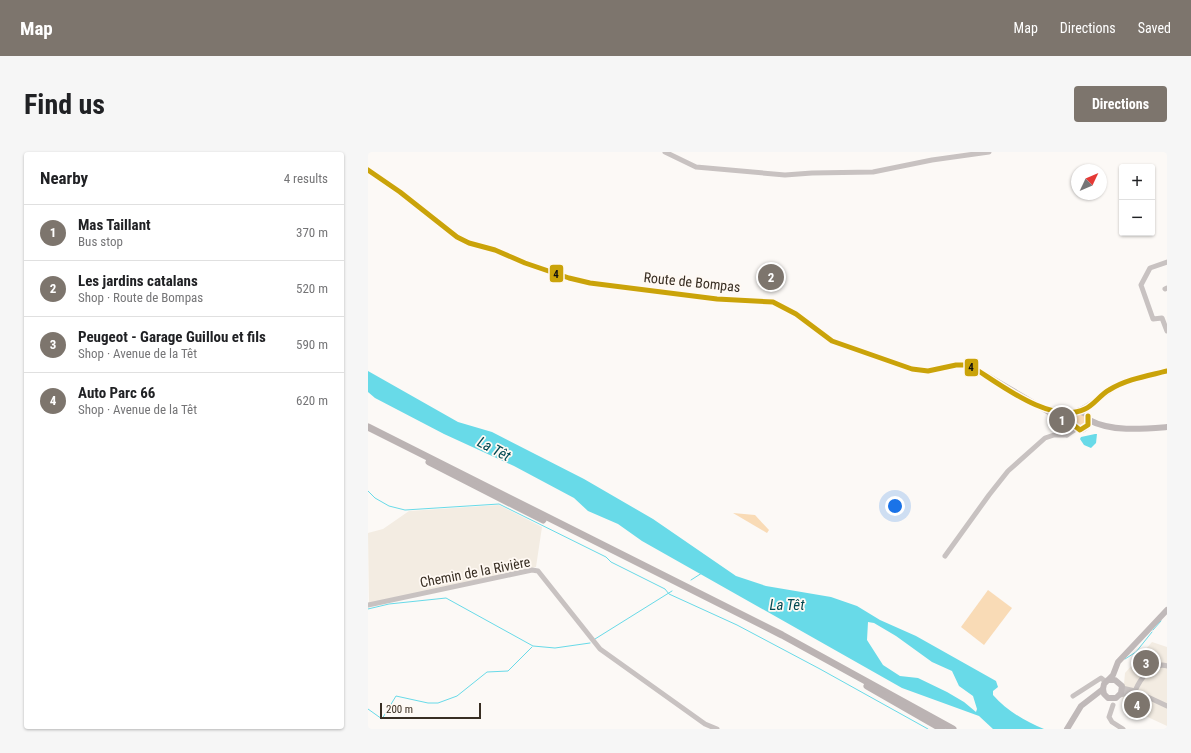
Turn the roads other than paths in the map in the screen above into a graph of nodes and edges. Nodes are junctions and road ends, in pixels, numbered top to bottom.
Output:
1 (665, 152) edge
2 (989, 152) edge
3 (368, 170) edge
4 (1167, 262) edge
5 (1167, 331) edge
6 (1167, 372) edge
7 (1039, 407) junction
8 (1077, 412) junction
9 (1088, 418) junction
10 (368, 426) edge
11 (1073, 426) junction
12 (1108, 427) junction
13 (1167, 427) edge
14 (1084, 429) junction
15 (368, 432) edge
16 (945, 556) dead end
17 (368, 605) edge
18 (1167, 610) edge
19 (1124, 656) junction
20 (1167, 666) edge
21 (1107, 681) junction
22 (1118, 681) junction
23 (1122, 688) junction
24 (1103, 689) junction
25 (1135, 691) junction
26 (1073, 696) dead end
27 (1113, 699) junction
28 (1167, 706) edge
29 (1069, 727) edge
30 (717, 729) edge
31 (942, 729) edge
32 (953, 729) edge
33 (1123, 729) edge

1 - 2 street
3 - 7 main road, Route de Bompas
4 - 5 street
6 - 8 main road
6 - 9 main road
7 - 8 main road
7 - 11 main road
8 - 9 main road
8 - 11 main road
9 - 12 main road
9 - 14 main road
10 - 32 highway
11 - 14 main road
11 - 16 street
12 - 13 main road
12 - 14 main road
15 - 31 highway
17 - 30 street, Chemin de la Rivière
18 - 19 main road
19 - 21 main road
19 - 22 main road
20 - 25 street
21 - 22 main road
21 - 24 main road
21 - 26 street
22 - 23 main road
23 - 25 street
23 - 27 main road
24 - 27 main road
24 - 29 main road
25 - 27 street
25 - 28 street
27 - 29 main road
27 - 33 street

